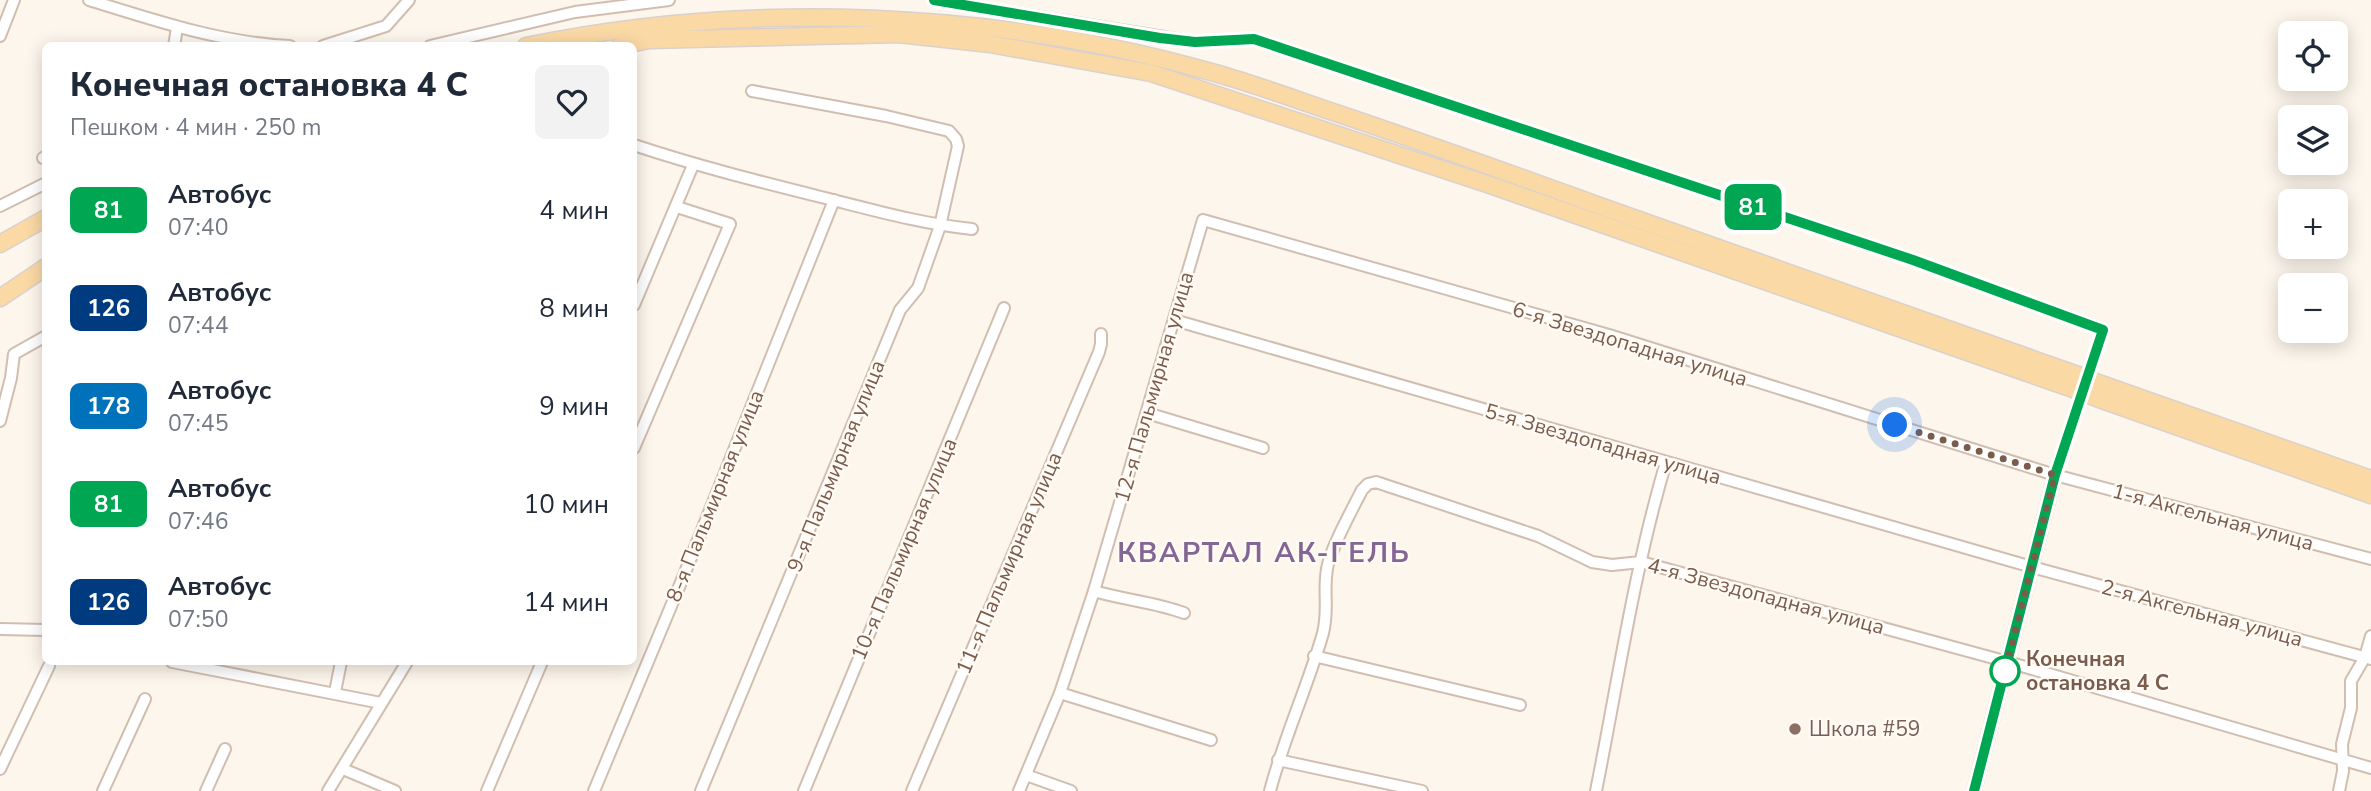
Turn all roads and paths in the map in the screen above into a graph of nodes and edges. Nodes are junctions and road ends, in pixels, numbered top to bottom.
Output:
1 (15, 0) edge
2 (89, 0) edge
3 (409, 0) edge
4 (669, 0) edge
5 (934, 0) edge
6 (177, 28) junction
7 (0, 36) edge
8 (175, 42) edge
9 (249, 42) edge
10 (336, 42) edge
11 (447, 42) edge
12 (551, 42) edge
13 (637, 42) edge
14 (752, 91) dead end
15 (637, 146) edge
16 (693, 165) junction
17 (42, 185) edge
18 (834, 200) junction
19 (0, 206) edge
20 (677, 207) junction
21 (42, 220) edge
22 (1203, 220) joint
23 (940, 226) junction
24 (972, 229) dead end
25 (0, 244) edge
26 (42, 270) edge
27 (637, 298) edge
28 (0, 299) edge
29 (1004, 308) dead end
30 (1174, 320) junction
31 (1101, 334) dead end
32 (42, 338) edge
33 (2076, 382) junction
34 (2101, 392) junction
35 (1147, 412) junction
36 (0, 421) edge
37 (637, 441) edge
38 (1263, 448) dead end
39 (1666, 462) junction
40 (2055, 475) junction
41 (2371, 479) edge
42 (2371, 495) edge
43 (2371, 559) edge
44 (1640, 562) junction
45 (2032, 567) junction
46 (1094, 591) junction
47 (1184, 613) dead end
48 (0, 629) edge
49 (42, 630) edge
50 (2371, 636) edge
51 (1314, 656) junction
52 (2368, 658) edge
53 (2008, 662) junction
54 (186, 665) edge
55 (229, 665) edge
56 (340, 665) edge
57 (405, 665) edge
58 (541, 665) edge
59 (50, 666) dead end
60 (227, 674) junction
61 (335, 692) junction
62 (1060, 692) junction
63 (145, 699) dead end
64 (380, 703) junction
65 (1520, 705) dead end
66 (1211, 740) dead end
67 (225, 749) dead end
68 (2343, 759) junction
69 (1278, 760) junction
70 (2371, 768) edge
71 (0, 769) edge
72 (342, 769) junction
73 (1026, 775) junction
74 (103, 791) edge
75 (206, 791) edge
76 (328, 791) edge
77 (395, 791) edge
78 (486, 791) edge
79 (594, 791) edge
80 (701, 791) edge
81 (804, 791) edge
82 (912, 791) edge
83 (1019, 791) edge
84 (1071, 791) edge
85 (1270, 791) edge
86 (1422, 791) edge
87 (1595, 791) edge
88 (1974, 791) edge
89 (2339, 791) edge

1 - 7 street
2 - 6 street
3 - 10 street
4 - 11 street
5 - 40 street
6 - 8 street
6 - 9 street
12 - 33 main road
13 - 33 main road
14 - 23 street, 9-я Пальмирная улица
15 - 16 street
16 - 18 street
16 - 20 street
17 - 19 street
18 - 23 street
18 - 79 street, 8-я Пальмирная улица
20 - 27 street
20 - 37 street
21 - 25 main road
22 - 30 street, 12-я Пальмирная улица
22 - 40 street, 6-я Звездопадная улица
23 - 24 street
23 - 80 street, 9-я Пальмирная улица
26 - 28 main road
29 - 81 street, 10-я Пальмирная улица
30 - 35 street, 12-я Пальмирная улица
30 - 39 street, 5-я Звездопадная улица
31 - 82 street, 11-я Пальмирная улица
32 - 36 street
33 - 34 main road, bridge
34 - 41 main road
34 - 42 main road
35 - 38 street
35 - 46 street, 12-я Пальмирная улица
39 - 44 street
39 - 45 street, 5-я Звездопадная улица
40 - 43 street, 1-я Акгельная улица
40 - 45 street
44 - 51 street, 4-я Звездопадная улица
44 - 53 street, 4-я Звездопадная улица
44 - 87 street
45 - 52 street, 2-я Акгельная улица
45 - 53 street
46 - 47 street
46 - 62 street, 12-я Пальмирная улица
48 - 49 street
50 - 52 street
51 - 65 street
51 - 69 street
52 - 68 street
53 - 68 street, 4-я Звездопадная улица
53 - 88 street
54 - 60 street
55 - 60 street
56 - 61 street
57 - 64 street
58 - 78 street
59 - 71 street
60 - 61 street
61 - 64 street
62 - 66 street
62 - 73 street, 12-я Пальмирная улица
63 - 74 street
64 - 72 street
67 - 75 street
68 - 70 street, 4-я Звездопадная улица
68 - 89 street
69 - 85 street
69 - 86 street
72 - 76 street
72 - 77 street
73 - 83 street, 12-я Пальмирная улица
73 - 84 street

